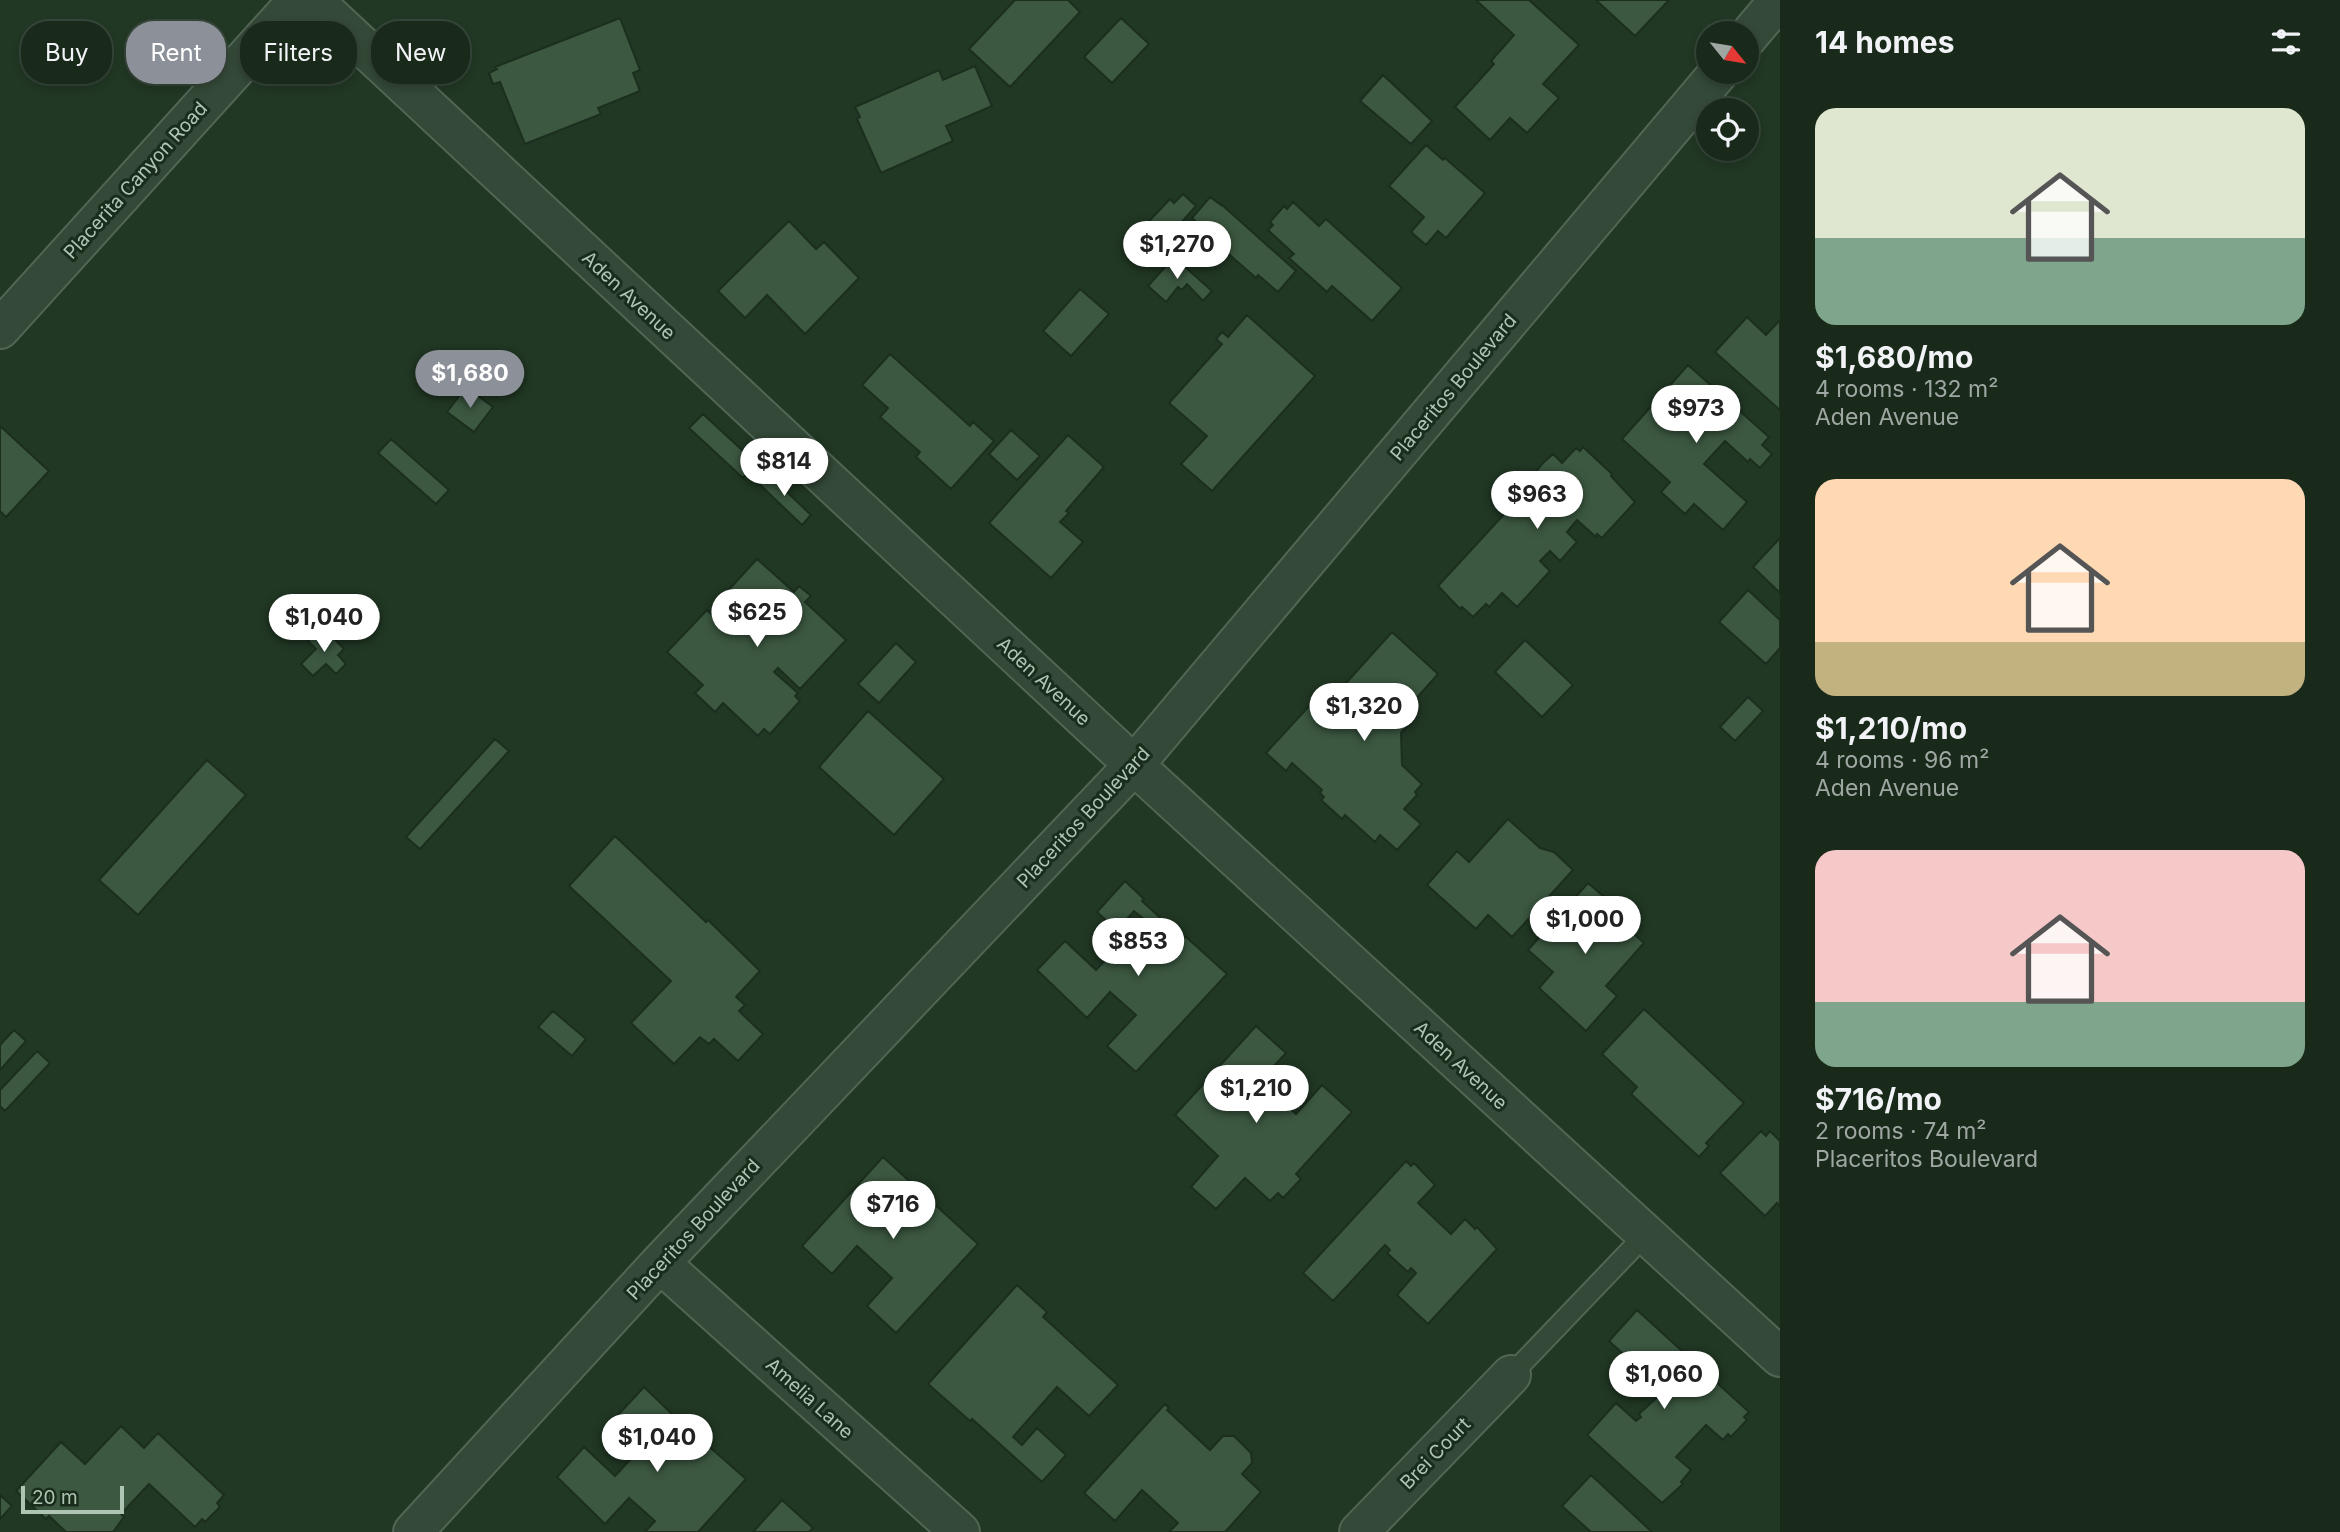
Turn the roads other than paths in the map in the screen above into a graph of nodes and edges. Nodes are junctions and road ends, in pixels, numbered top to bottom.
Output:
1 (298, 0) edge
2 (313, 0) edge
3 (1779, 0) edge
4 (1759, 24) edge
5 (1709, 84) edge
6 (0, 329) edge
7 (1134, 765) junction
8 (1646, 1234) junction
9 (660, 1263) junction
10 (1780, 1357) edge
11 (1511, 1375) joint
12 (413, 1532) edge
13 (960, 1532) edge
14 (1359, 1532) edge

1 - 6 street, Placerita Canyon Road
2 - 7 street, Aden Avenue
3 - 4 street
5 - 7 street, Placeritos Boulevard
7 - 8 street, Aden Avenue
7 - 9 street, Placeritos Boulevard
8 - 10 street, Aden Avenue
8 - 11 lane
9 - 12 street, Placeritos Boulevard
9 - 13 street, Amelia Lane
11 - 14 street, Brei Court

